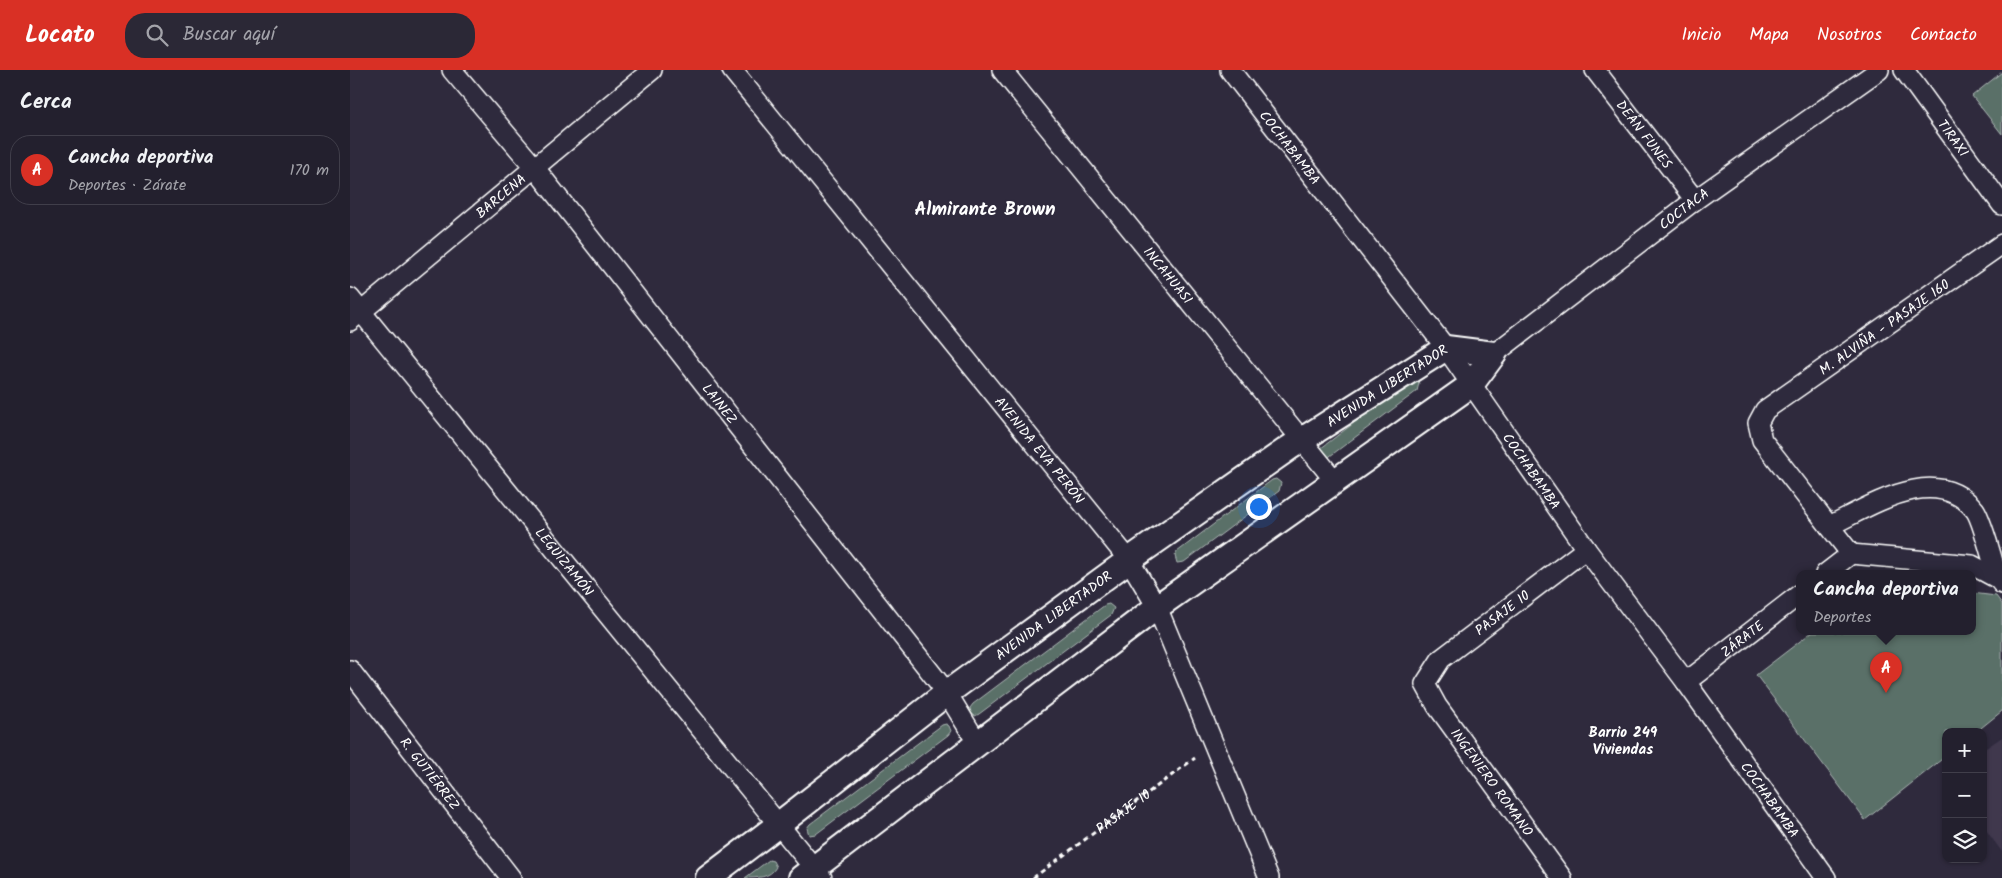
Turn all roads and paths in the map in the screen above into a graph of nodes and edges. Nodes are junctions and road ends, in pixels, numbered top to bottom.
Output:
1 (452, 70) edge
2 (652, 70) edge
3 (732, 70) edge
4 (1002, 70) edge
5 (1595, 70) edge
6 (1879, 70) edge
7 (1904, 70) edge
8 (1239, 73) edge
9 (535, 168) junction
10 (1695, 200) junction
11 (2002, 205) edge
12 (2002, 244) edge
13 (354, 310) edge
14 (1446, 348) junction
15 (1494, 354) junction
16 (1471, 385) junction
17 (1302, 440) junction
18 (1335, 480) junction
19 (1829, 526) junction
20 (1586, 549) junction
21 (1851, 554) junction
22 (1129, 560) junction
23 (1830, 570) edge
24 (2000, 582) edge
25 (1796, 597) edge
26 (1157, 607) junction
27 (350, 670) edge
28 (1686, 682) junction
29 (1426, 684) joint
30 (947, 694) junction
31 (978, 744) junction
32 (1213, 744) junction
33 (778, 825) junction
34 (813, 875) edge
35 (1552, 875) edge
36 (510, 878) edge
37 (708, 878) edge
38 (1033, 878) edge
39 (1268, 878) edge
40 (1826, 878) edge

1 - 9 street, LAINEZ
2 - 9 street, BARCENA
3 - 22 street, AVENIDA EVA PERÓN
4 - 17 street, INCAHUASI
5 - 10 street, DEÁN FUNES
6 - 10 street, COCTACA
7 - 11 street, TIRAXI
8 - 14 street, COCHABAMBA
9 - 13 street, BARCENA
9 - 30 street, LAINEZ
10 - 15 street, COCTACA
12 - 19 street, M. ALVIÑA - PASAJE 160
13 - 33 street, LEGUIZAMÓN
14 - 15 street, AVENIDA LIBERTADOR
14 - 16 street, COCHABAMBA
14 - 17 street, AVENIDA LIBERTADOR
15 - 16 street
16 - 18 street
16 - 20 street, COCHABAMBA
17 - 18 street, INCAHUASI
17 - 22 street, AVENIDA LIBERTADOR
18 - 26 street
19 - 21 street
19 - 24 street
20 - 28 street, COCHABAMBA
20 - 29 street, PASAJE 10
21 - 23 street
21 - 24 street
22 - 26 street, AVENIDA EVA PERÓN
22 - 30 street, AVENIDA LIBERTADOR
25 - 28 street, ZÁRATE
26 - 31 street
26 - 32 street, AVENIDA EVA PERÓN
27 - 36 street, R. GUTIÉRREZ
28 - 40 street, COCHABAMBA
29 - 35 street, INGENIERO ROMANO
30 - 31 street, LAINEZ
30 - 33 street, AVENIDA LIBERTADOR
31 - 34 street
32 - 38 path, PASAJE 10
32 - 39 street, AVENIDA EVA PERÓN
33 - 34 street, LEGUIZAMÓN
33 - 37 street, AVENIDA LIBERTADOR

